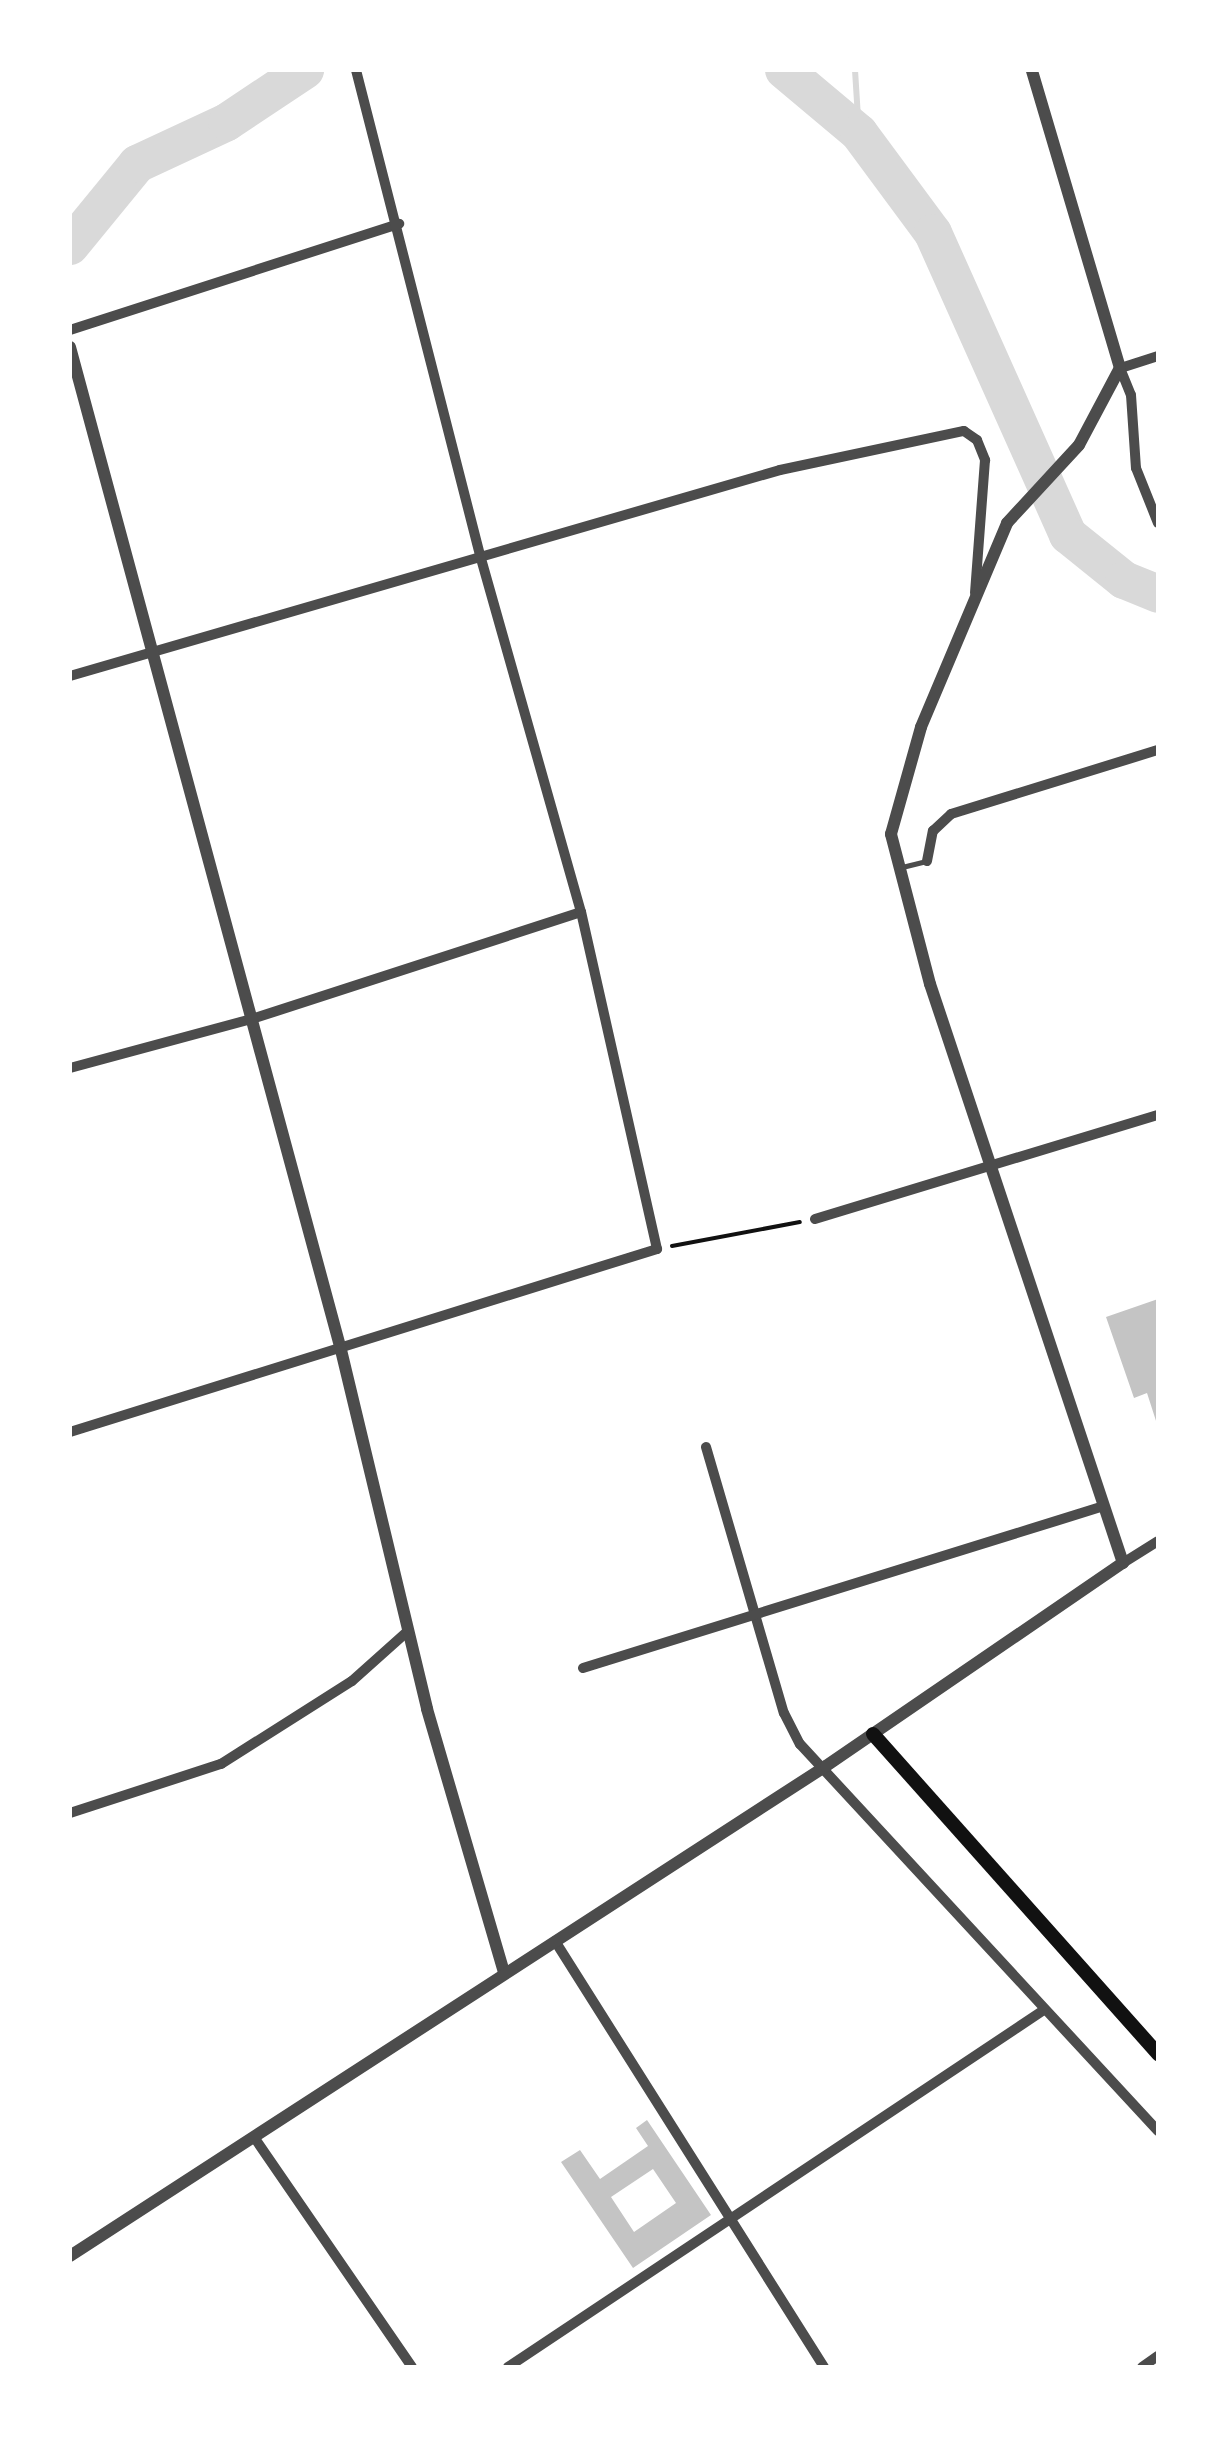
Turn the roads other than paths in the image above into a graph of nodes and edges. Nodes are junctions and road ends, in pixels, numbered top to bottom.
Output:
1 (356, 70) edge
2 (1032, 70) edge
3 (398, 224) junction
4 (70, 330) edge
5 (70, 347) edge
6 (1158, 356) edge
7 (1120, 368) junction
8 (1158, 523) edge
9 (480, 560) junction
10 (974, 600) junction
11 (152, 652) junction
12 (70, 676) edge
13 (1158, 750) edge
14 (927, 861) joint
15 (899, 868) junction
16 (580, 912) junction
17 (252, 1019) junction
18 (70, 1068) edge
19 (1158, 1115) edge
20 (993, 1162) junction
21 (815, 1219) road end
22 (341, 1350) junction
23 (70, 1432) edge
24 (706, 1447) dead end
25 (1101, 1506) junction
26 (1158, 1541) edge
27 (1123, 1563) junction
28 (754, 1614) junction
29 (408, 1631) junction
30 (583, 1668) dead end
31 (873, 1734) junction
32 (826, 1766) junction
33 (70, 1813) edge
34 (555, 1940) junction
35 (504, 1973) junction
36 (1044, 2010) junction
37 (1158, 2054) edge
38 (1158, 2131) edge
39 (256, 2140) junction
40 (728, 2218) junction
41 (70, 2256) edge
42 (1158, 2356) edge
43 (412, 2367) edge
44 (508, 2367) edge
45 (824, 2367) edge
46 (1142, 2367) edge

1 - 3 street
2 - 7 street
3 - 4 street
3 - 9 street
5 - 11 street
6 - 7 street
7 - 8 street
7 - 10 street
9 - 10 street
9 - 11 street
9 - 16 street
10 - 15 street
11 - 12 street
11 - 17 street
13 - 14 street
14 - 15 lane
15 - 20 street
16 - 17 street
16 - 22 street
17 - 18 street
17 - 22 street
19 - 20 street
20 - 21 street
20 - 25 street
22 - 23 street
22 - 29 street
24 - 28 street
25 - 27 street
25 - 28 street
26 - 27 street
27 - 31 street
28 - 30 street
28 - 32 street
29 - 33 street
29 - 35 street
31 - 32 street
31 - 37 main road
32 - 34 street
32 - 36 street
34 - 35 street
34 - 40 street
35 - 39 street
36 - 38 street
36 - 40 street
39 - 41 street
39 - 43 street
40 - 44 street
40 - 45 street
42 - 46 street

